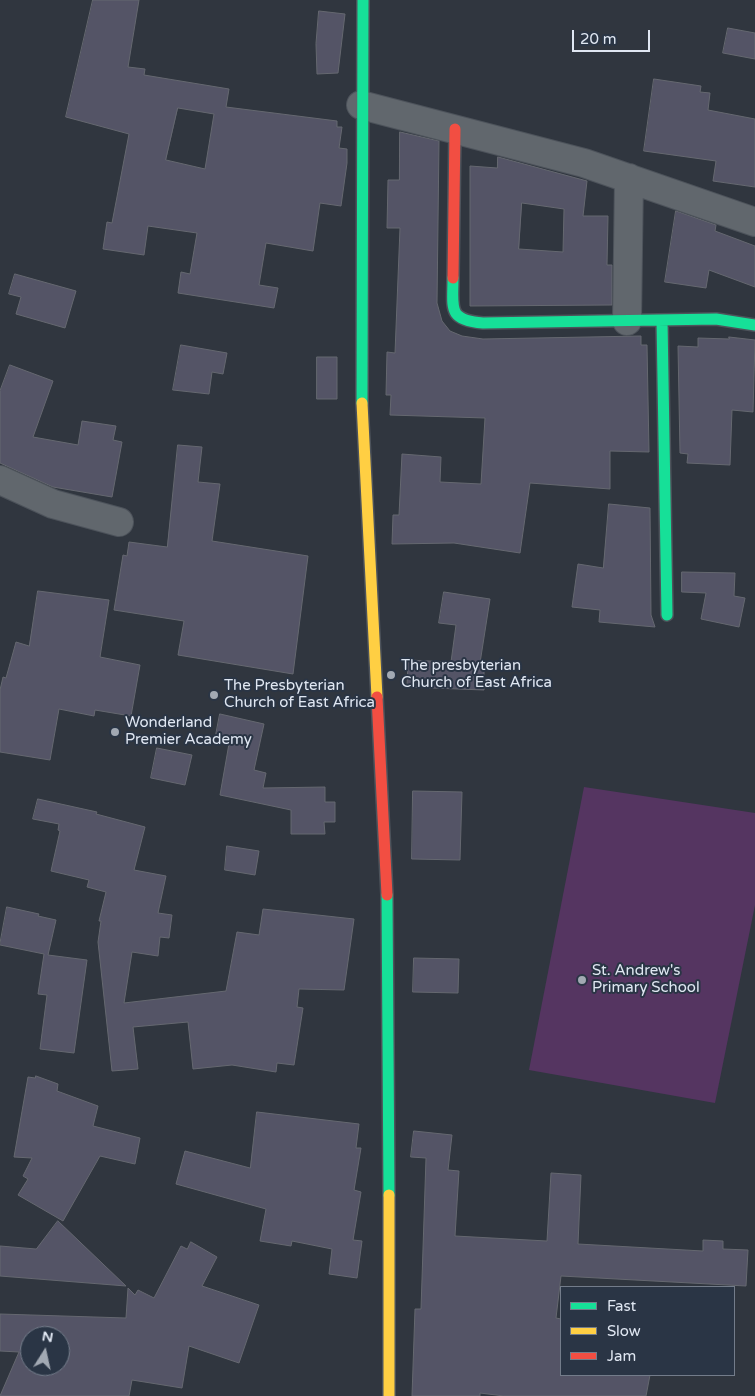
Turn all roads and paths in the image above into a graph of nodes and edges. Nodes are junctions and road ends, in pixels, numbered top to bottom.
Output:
1 (363, 0) edge
2 (361, 105) junction
3 (455, 129) junction
4 (629, 178) junction
5 (755, 222) edge
6 (627, 320) junction
7 (662, 320) junction
8 (755, 325) edge
9 (0, 480) edge
10 (119, 522) dead end
11 (667, 615) dead end
12 (389, 1396) edge

1 - 2 street
2 - 3 street
2 - 12 street
3 - 4 street
3 - 6 street
4 - 5 street
4 - 6 street
6 - 7 street
7 - 8 street
7 - 11 street
9 - 10 street

